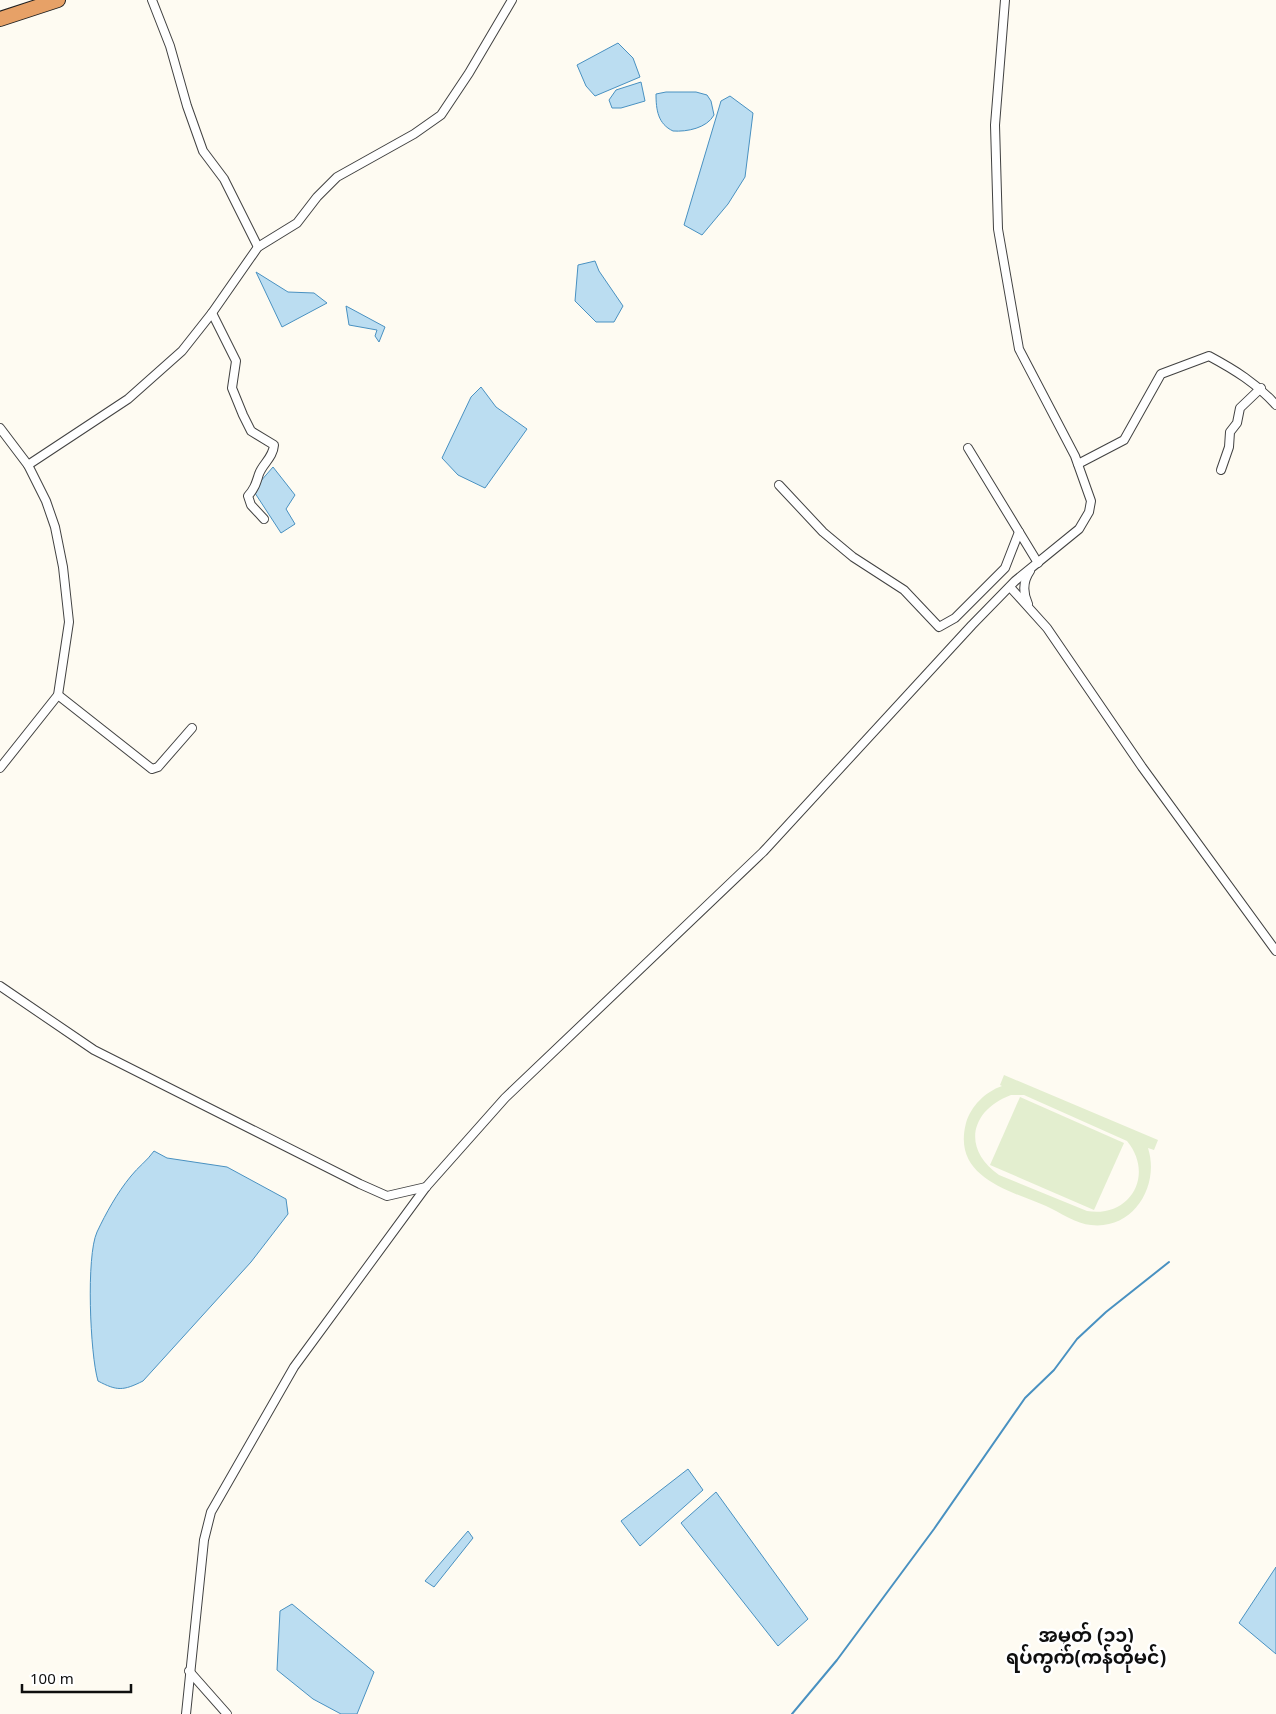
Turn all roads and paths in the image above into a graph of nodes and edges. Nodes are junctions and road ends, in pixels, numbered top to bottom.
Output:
1 (58, 0) edge
2 (152, 0) edge
3 (512, 0) edge
4 (1004, 0) edge
5 (0, 19) edge
6 (258, 248) junction
7 (212, 314) junction
8 (1261, 388) junction
9 (1276, 405) edge
10 (0, 428) edge
11 (968, 448) dead end
12 (1078, 464) junction
13 (28, 465) junction
14 (1221, 470) dead end
15 (779, 485) dead end
16 (264, 519) dead end
17 (1019, 532) junction
18 (1035, 565) junction
19 (1010, 587) junction
20 (1032, 610) junction
21 (58, 695) junction
22 (192, 728) dead end
23 (0, 768) edge
24 (1276, 951) edge
25 (0, 986) edge
26 (426, 1187) junction
27 (189, 1671) junction
28 (186, 1714) edge
29 (227, 1714) edge

1 - 5 highway
2 - 6 street
3 - 6 street
4 - 12 street
6 - 7 street
7 - 13 street
7 - 16 street
8 - 9 street
8 - 12 street
8 - 14 street
10 - 13 street
11 - 17 street
12 - 18 street
13 - 21 street
15 - 17 street
17 - 18 street
18 - 19 street
18 - 20 street
19 - 20 street
19 - 26 street
20 - 24 street
21 - 22 street
21 - 23 street
25 - 26 street
26 - 27 street
27 - 28 street
27 - 29 street

